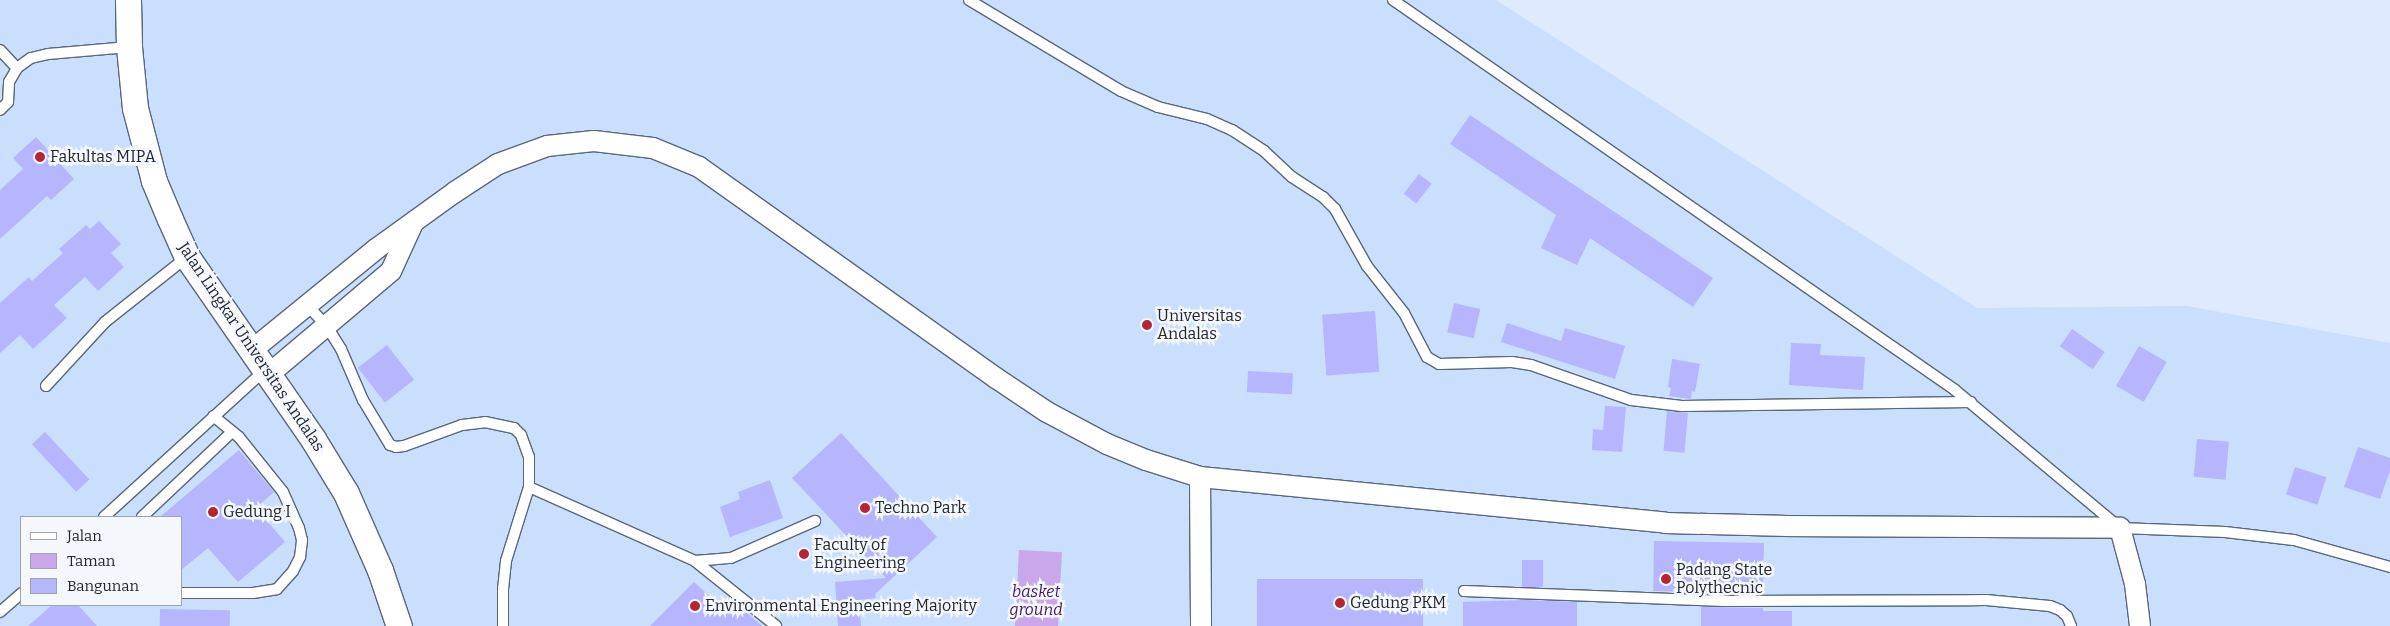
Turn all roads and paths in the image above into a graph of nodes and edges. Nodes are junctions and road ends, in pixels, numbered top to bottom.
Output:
1 (128, 0) edge
2 (969, 0) edge
3 (1393, 0) edge
4 (128, 47) junction
5 (0, 50) edge
6 (17, 68) junction
7 (0, 110) edge
8 (415, 219) junction
9 (186, 257) junction
10 (308, 306) junction
11 (326, 325) junction
12 (261, 365) junction
13 (46, 386) dead end
14 (1971, 402) junction
15 (213, 416) junction
16 (232, 432) junction
17 (1200, 477) junction
18 (529, 487) junction
19 (105, 516) edge
20 (143, 516) edge
21 (814, 521) dead end
22 (2120, 528) junction
23 (695, 561) junction
24 (2390, 567) edge
25 (1464, 591) dead end
26 (182, 593) edge
27 (20, 595) edge
28 (0, 612) edge
29 (399, 626) edge
30 (504, 626) edge
31 (776, 626) edge
32 (1201, 626) edge
33 (2071, 626) edge
34 (2140, 626) edge

1 - 4 street, Jalan Lingkar Universitas Andalas
2 - 14 lane
3 - 14 lane
4 - 6 lane
4 - 9 street, Jalan Lingkar Universitas Andalas
5 - 6 lane
6 - 7 lane
8 - 10 street
8 - 11 street
8 - 17 street
9 - 12 street, Jalan Lingkar Universitas Andalas
9 - 13 lane
10 - 11 lane
10 - 12 street
11 - 12 street
11 - 18 lane
12 - 15 lane
12 - 29 street, Jalan Lingkar Universitas Andalas
14 - 22 lane
15 - 16 lane
15 - 19 lane
16 - 20 lane
16 - 26 lane
17 - 22 street
17 - 32 street
18 - 23 lane
18 - 30 lane
21 - 23 lane
22 - 24 lane
22 - 34 street
23 - 31 lane
25 - 33 lane
27 - 28 lane

